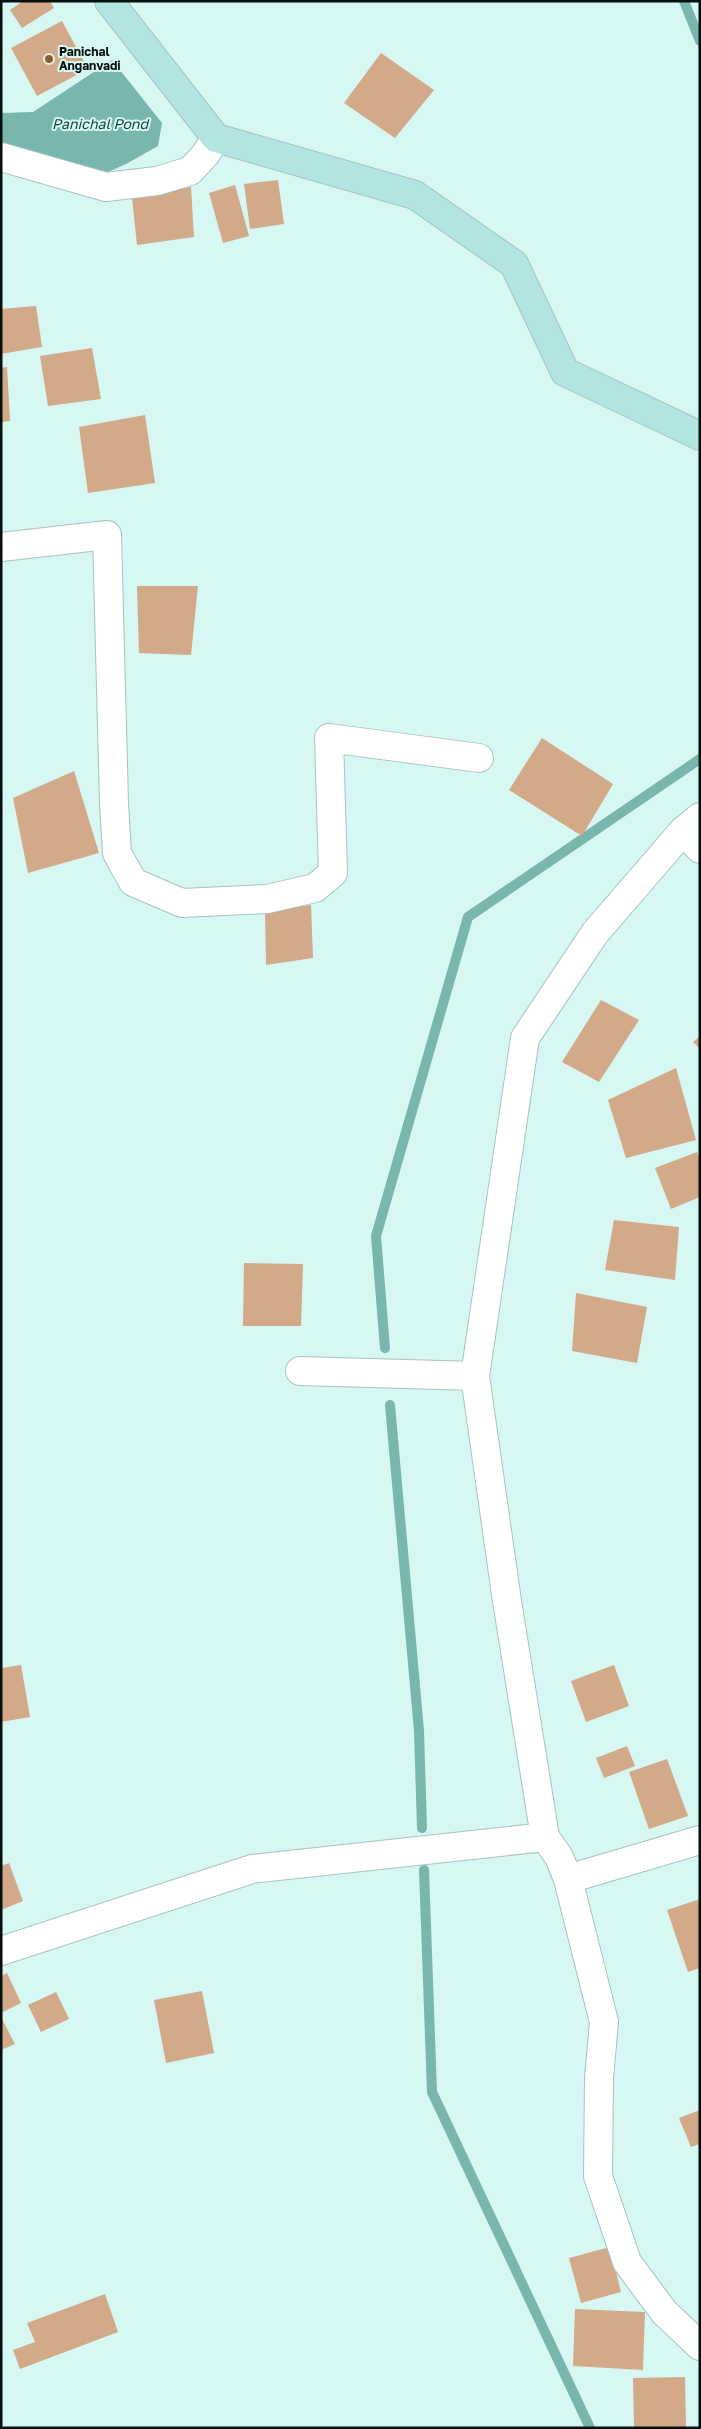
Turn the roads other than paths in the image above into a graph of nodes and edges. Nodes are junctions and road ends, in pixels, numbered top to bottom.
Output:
1 (109, 1) edge
2 (216, 138) junction
3 (1, 157) edge
4 (700, 436) edge
5 (1, 548) edge
6 (479, 758) dead end
7 (694, 832) edge
8 (300, 1371) dead end
9 (475, 1376) junction
10 (545, 1837) junction
11 (700, 1840) edge
12 (568, 1879) junction
13 (1, 1951) edge
14 (700, 2346) edge

1 - 2 street
2 - 3 street
2 - 4 street
5 - 6 street
7 - 9 street
8 - 9 street
9 - 10 street
10 - 12 street
10 - 13 street
11 - 12 street
12 - 14 street

